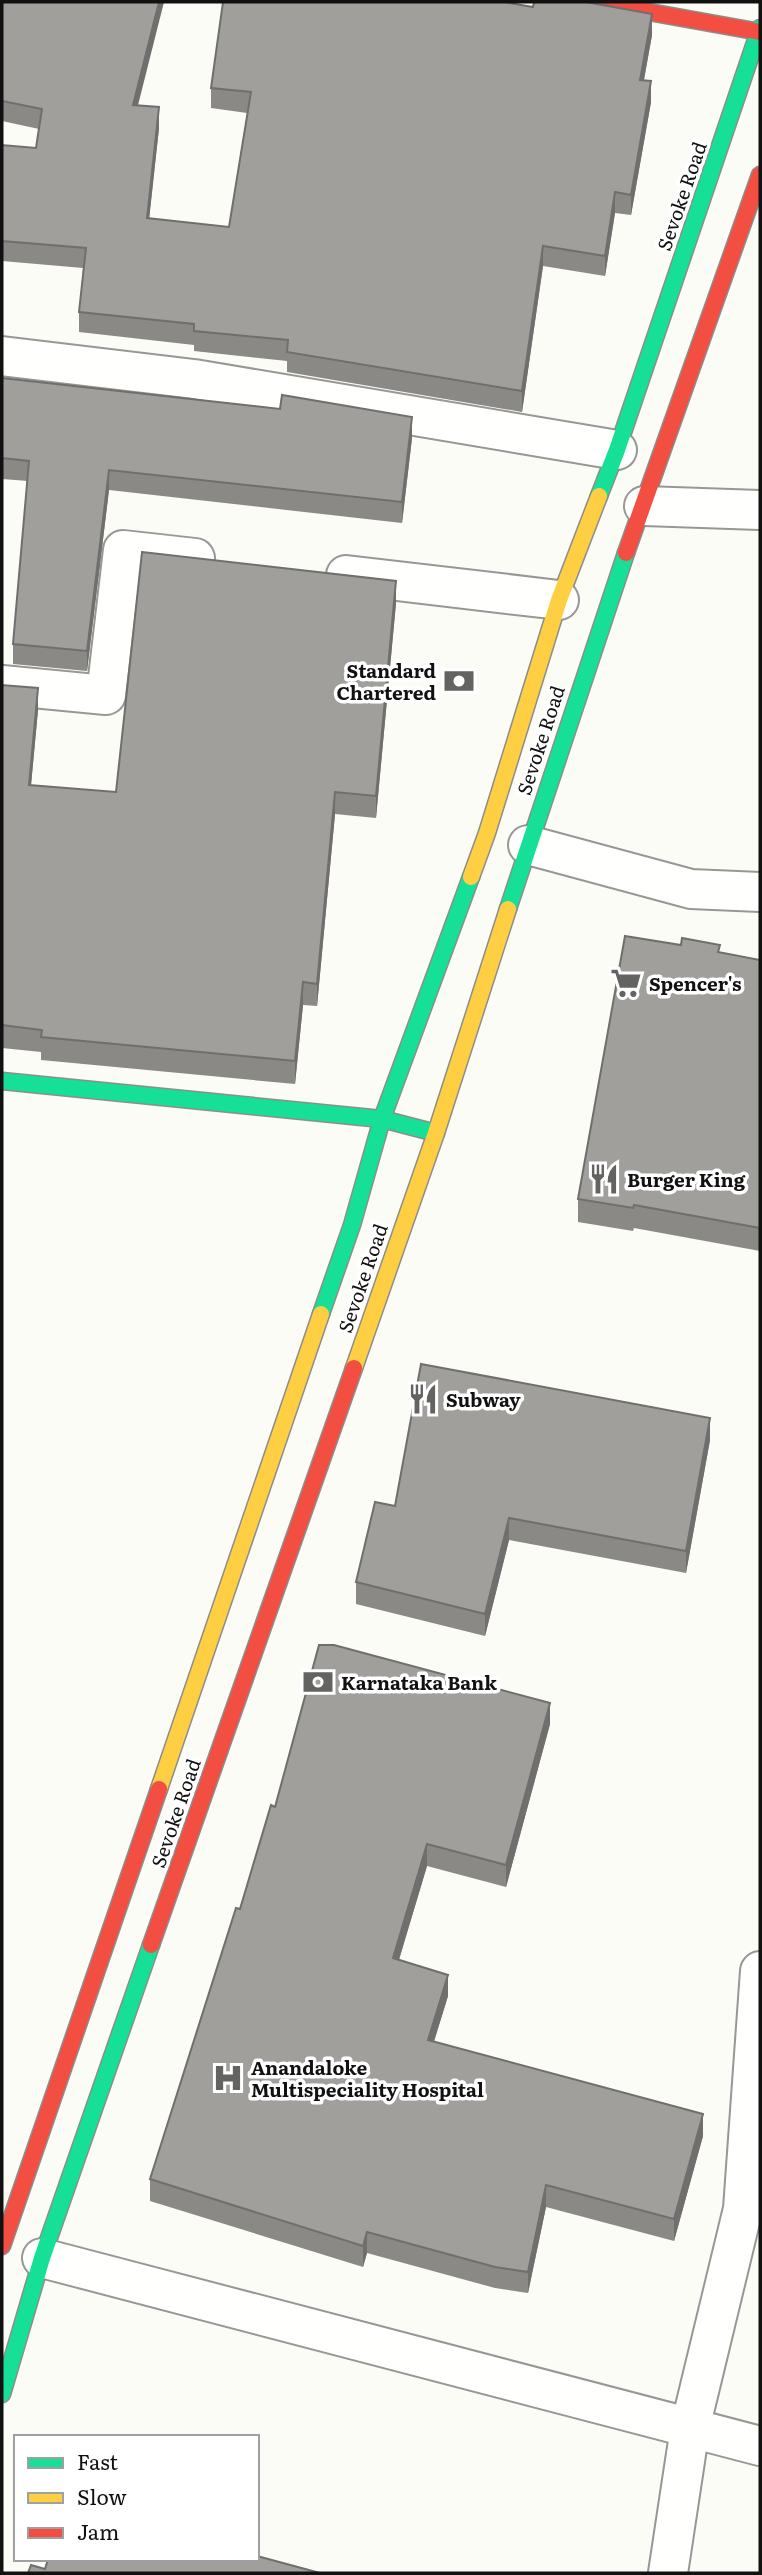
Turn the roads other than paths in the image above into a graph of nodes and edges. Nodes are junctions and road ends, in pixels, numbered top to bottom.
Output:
1 (593, 2) edge
2 (760, 31) edge
3 (760, 175) edge
4 (2, 356) edge
5 (617, 450) junction
6 (644, 506) junction
7 (760, 510) edge
8 (232, 562) edge
9 (314, 572) edge
10 (559, 600) junction
11 (2, 685) edge
12 (528, 845) junction
13 (760, 892) edge
14 (2, 1081) edge
15 (382, 1119) junction
16 (436, 1133) junction
17 (760, 1971) edge
18 (751, 2204) edge
19 (18, 2251) edge
20 (2, 2394) edge
21 (690, 2428) junction
22 (760, 2446) edge
23 (668, 2573) edge

1 - 2 main road
2 - 5 main road, Sevoke Road
3 - 6 main road, Sevoke Road
4 - 5 street
5 - 10 main road, Sevoke Road
6 - 7 street
6 - 12 main road, Sevoke Road
8 - 11 street
9 - 10 street
10 - 15 main road, Sevoke Road
12 - 13 street
12 - 16 main road, Sevoke Road
14 - 15 main road
15 - 16 main road
15 - 19 main road, Sevoke Road
16 - 19 main road, Sevoke Road
17 - 18 street
18 - 21 street
19 - 20 main road, Sevoke Road
19 - 21 street
21 - 22 street
21 - 23 street

